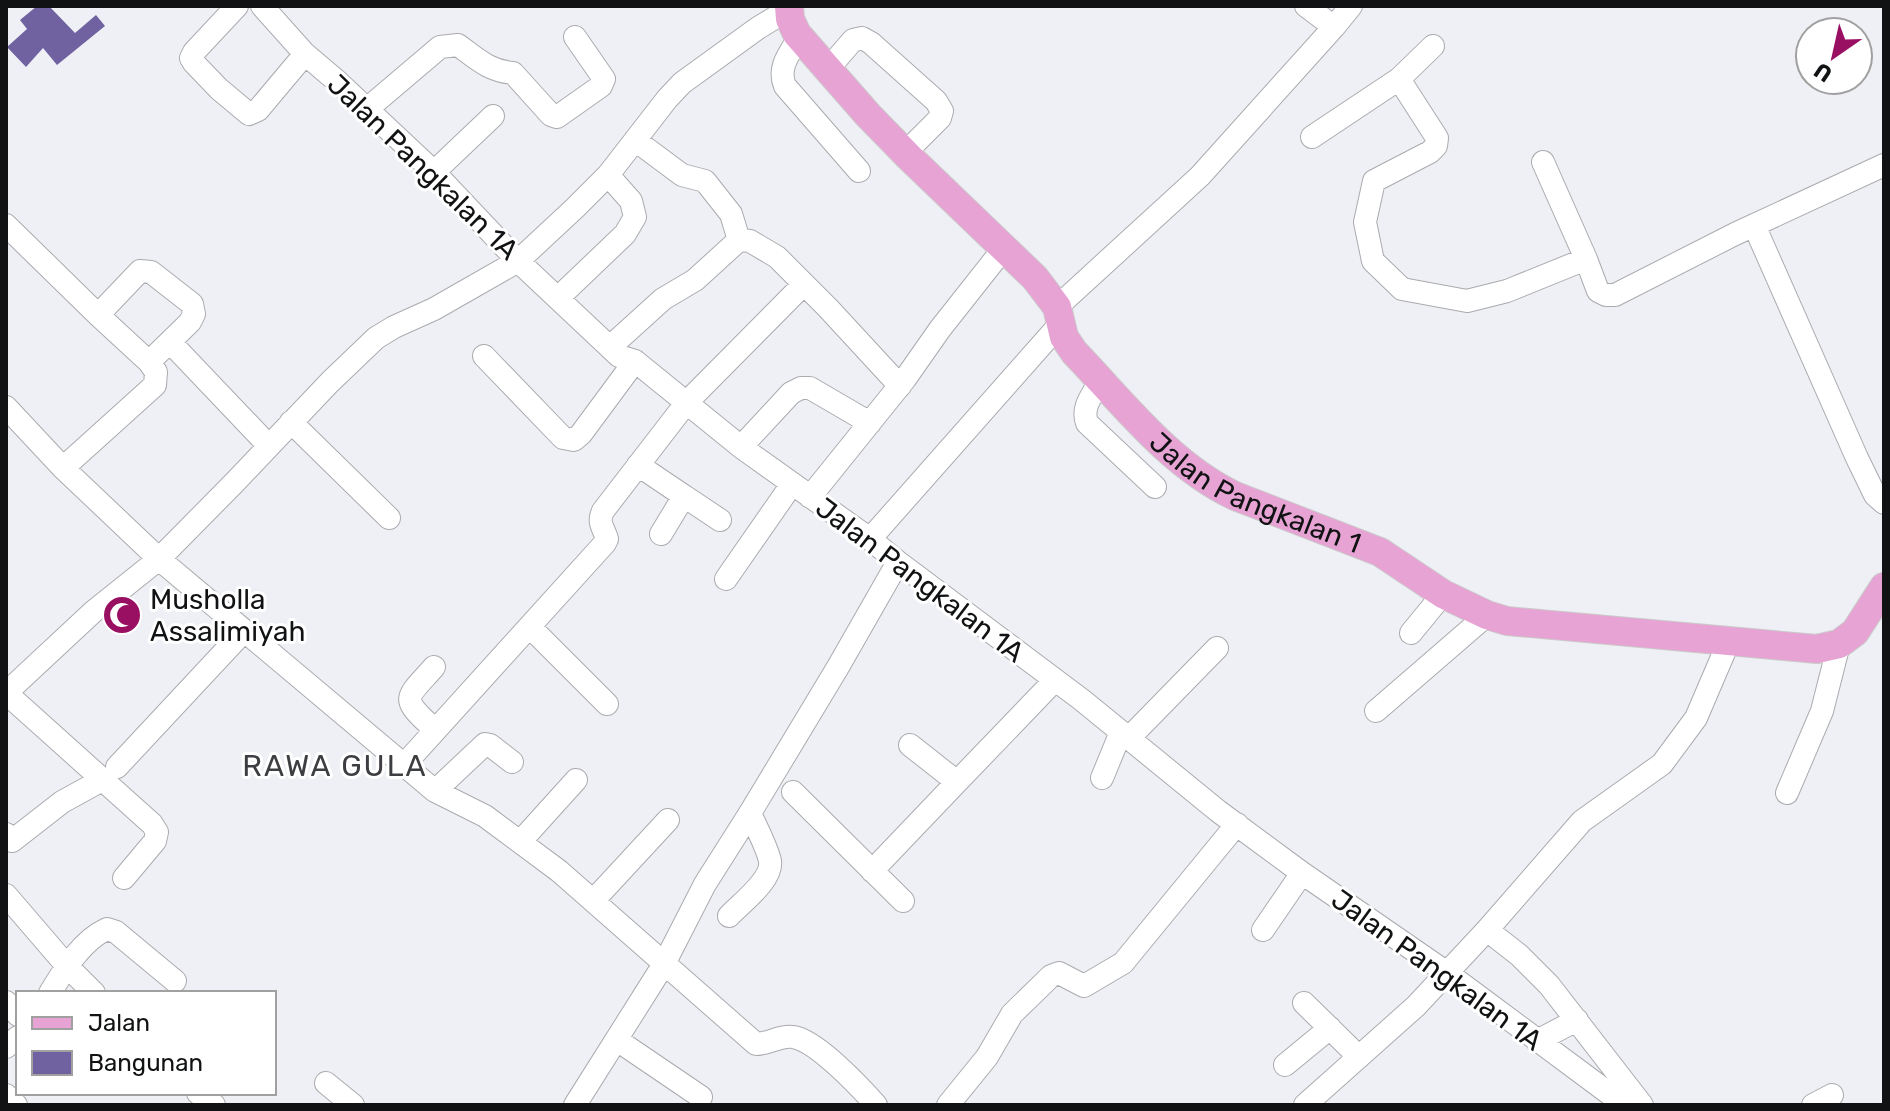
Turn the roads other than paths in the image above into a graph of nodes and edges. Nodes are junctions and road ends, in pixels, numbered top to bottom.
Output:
1 (237, 6) edge
2 (262, 6) edge
3 (1306, 6) edge
4 (1351, 6) edge
5 (789, 7) edge
6 (1334, 27) junction
7 (800, 36) junction
8 (575, 37) dead end
9 (1433, 46) dead end
10 (305, 54) junction
11 (828, 69) junction
12 (1399, 79) junction
13 (367, 109) junction
14 (493, 116) dead end
15 (1312, 137) dead end
16 (635, 140) junction
17 (905, 153) junction
18 (1543, 162) dead end
19 (1884, 165) edge
20 (859, 171) dead end
21 (434, 172) junction
22 (608, 175) junction
23 (6, 225) edge
24 (1754, 225) junction
25 (739, 240) junction
26 (1004, 248) junction
27 (1586, 259) junction
28 (518, 261) junction
29 (804, 284) junction
30 (558, 298) junction
31 (98, 315) junction
32 (1059, 315) junction
33 (170, 342) junction
34 (610, 347) junction
35 (484, 356) dead end
36 (635, 361) junction
37 (149, 362) junction
38 (1101, 380) junction
39 (900, 386) junction
40 (687, 402) junction
41 (6, 407) edge
42 (291, 422) junction
43 (870, 423) junction
44 (269, 446) junction
45 (741, 447) junction
46 (638, 465) junction
47 (63, 468) junction
48 (1155, 487) dead end
49 (801, 490) junction
50 (684, 496) junction
51 (1884, 503) edge
52 (389, 518) dead end
53 (720, 520) dead end
54 (661, 534) dead end
55 (870, 539) junction
56 (159, 559) junction
57 (898, 562) junction
58 (726, 579) dead end
59 (1884, 587) edge
60 (1443, 594) junction
61 (1487, 615) junction
62 (530, 627) junction
63 (243, 632) junction
64 (1411, 633) dead end
65 (1729, 641) junction
66 (1839, 644) junction
67 (1217, 648) dead end
68 (434, 667) dead end
69 (1055, 680) junction
70 (607, 704) dead end
71 (1376, 711) dead end
72 (433, 728) dead end
73 (1125, 735) junction
74 (910, 745) dead end
75 (512, 762) dead end
76 (404, 765) junction
77 (110, 773) junction
78 (1102, 778) dead end
79 (576, 780) dead end
80 (957, 782) junction
81 (435, 791) junction
82 (793, 792) dead end
83 (1787, 793) dead end
84 (750, 813) junction
85 (668, 820) dead end
86 (1237, 824) junction
87 (520, 842) junction
88 (8, 843) edge
89 (872, 871) junction
90 (1302, 873) junction
91 (124, 878) dead end
92 (6, 895) edge
93 (593, 901) junction
94 (903, 901) dead end
95 (729, 916) dead end
96 (1263, 930) dead end
97 (1487, 930) junction
98 (664, 964) junction
99 (67, 966) junction
100 (1447, 973) junction
101 (175, 981) dead end
102 (51, 991) edge
103 (92, 991) edge
104 (1304, 1003) dead end
105 (1577, 1020) junction
106 (1330, 1028) junction
107 (617, 1040) junction
108 (1537, 1041) junction
109 (1359, 1057) junction
110 (1285, 1065) dead end
111 (326, 1083) dead end
112 (6, 1095) edge
113 (701, 1097) dead end
114 (1613, 1102) edge
115 (16, 1105) edge
116 (353, 1105) edge
117 (575, 1105) edge
118 (876, 1105) edge
119 (948, 1105) edge
120 (1305, 1105) edge
121 (1642, 1105) edge

1 - 10 street
2 - 10 street, Jalan Pangkalan 1A
3 - 6 street
4 - 6 street
5 - 7 main road, Jalan Pangkalan 1
5 - 16 street
6 - 32 street
7 - 11 main road, Jalan Pangkalan 1
7 - 20 street
8 - 13 street
9 - 12 street
10 - 13 street, Jalan Pangkalan 1A
11 - 17 main road, Jalan Pangkalan 1
11 - 17 street
12 - 15 street
12 - 27 street
13 - 21 street, Jalan Pangkalan 1A
14 - 21 street
16 - 22 street
16 - 25 street
17 - 26 main road, Jalan Pangkalan 1
18 - 27 street
19 - 24 street
21 - 28 street, Jalan Pangkalan 1A
22 - 28 street
22 - 30 street
23 - 31 street
24 - 27 street
24 - 51 street
25 - 29 street
25 - 34 street
26 - 32 main road, Jalan Pangkalan 1
26 - 39 street
28 - 30 street, Jalan Pangkalan 1A
28 - 42 street
29 - 39 street
29 - 40 street
30 - 34 street, Jalan Pangkalan 1A
31 - 33 street
31 - 37 street
32 - 38 main road, Jalan Pangkalan 1
32 - 55 street
33 - 37 street
33 - 44 street
34 - 36 street, Jalan Pangkalan 1A
35 - 36 street
36 - 40 street, Jalan Pangkalan 1A
37 - 47 street
38 - 48 street
38 - 60 main road, Jalan Pangkalan 1
39 - 43 street
40 - 45 street, Jalan Pangkalan 1A
40 - 46 street
41 - 47 street
42 - 44 street
42 - 52 street
43 - 45 street
43 - 49 street
44 - 56 street
45 - 49 street, Jalan Pangkalan 1A
46 - 50 street
46 - 62 street
47 - 56 street
49 - 55 street, Jalan Pangkalan 1A
49 - 58 street
50 - 53 street
50 - 54 street
55 - 57 street, Jalan Pangkalan 1A
56 - 63 street
56 - 77 street
57 - 69 street, Jalan Pangkalan 1A
57 - 84 street
59 - 66 main road
60 - 61 main road, Jalan Pangkalan 1
60 - 64 street
61 - 65 main road, Jalan Pangkalan 1
61 - 71 street
62 - 70 street
62 - 76 street
63 - 76 street
63 - 77 street
65 - 66 main road, Jalan Pangkalan 1
65 - 97 street
66 - 83 street
67 - 73 street
68 - 72 street
69 - 73 street, Jalan Pangkalan 1A
69 - 80 street
73 - 78 street
73 - 86 street, Jalan Pangkalan 1A
74 - 80 street
75 - 81 street
76 - 81 street
77 - 88 street
77 - 91 street
79 - 87 street
80 - 89 street
81 - 87 street
82 - 89 street
84 - 95 street
84 - 98 street
85 - 93 street
86 - 90 street, Jalan Pangkalan 1A
86 - 119 street
87 - 93 street
89 - 94 street
90 - 96 street
90 - 100 street, Jalan Pangkalan 1A
92 - 99 street
93 - 98 street
97 - 100 street
97 - 105 street
98 - 107 street
98 - 118 street
99 - 101 street
99 - 102 street
99 - 103 street
100 - 108 street, Jalan Pangkalan 1A
100 - 109 street
104 - 106 street
105 - 108 street
105 - 121 street
106 - 109 street
106 - 110 street
107 - 113 street
107 - 117 street
108 - 114 street, Jalan Pangkalan 1A
109 - 120 street
111 - 116 street
112 - 115 street

